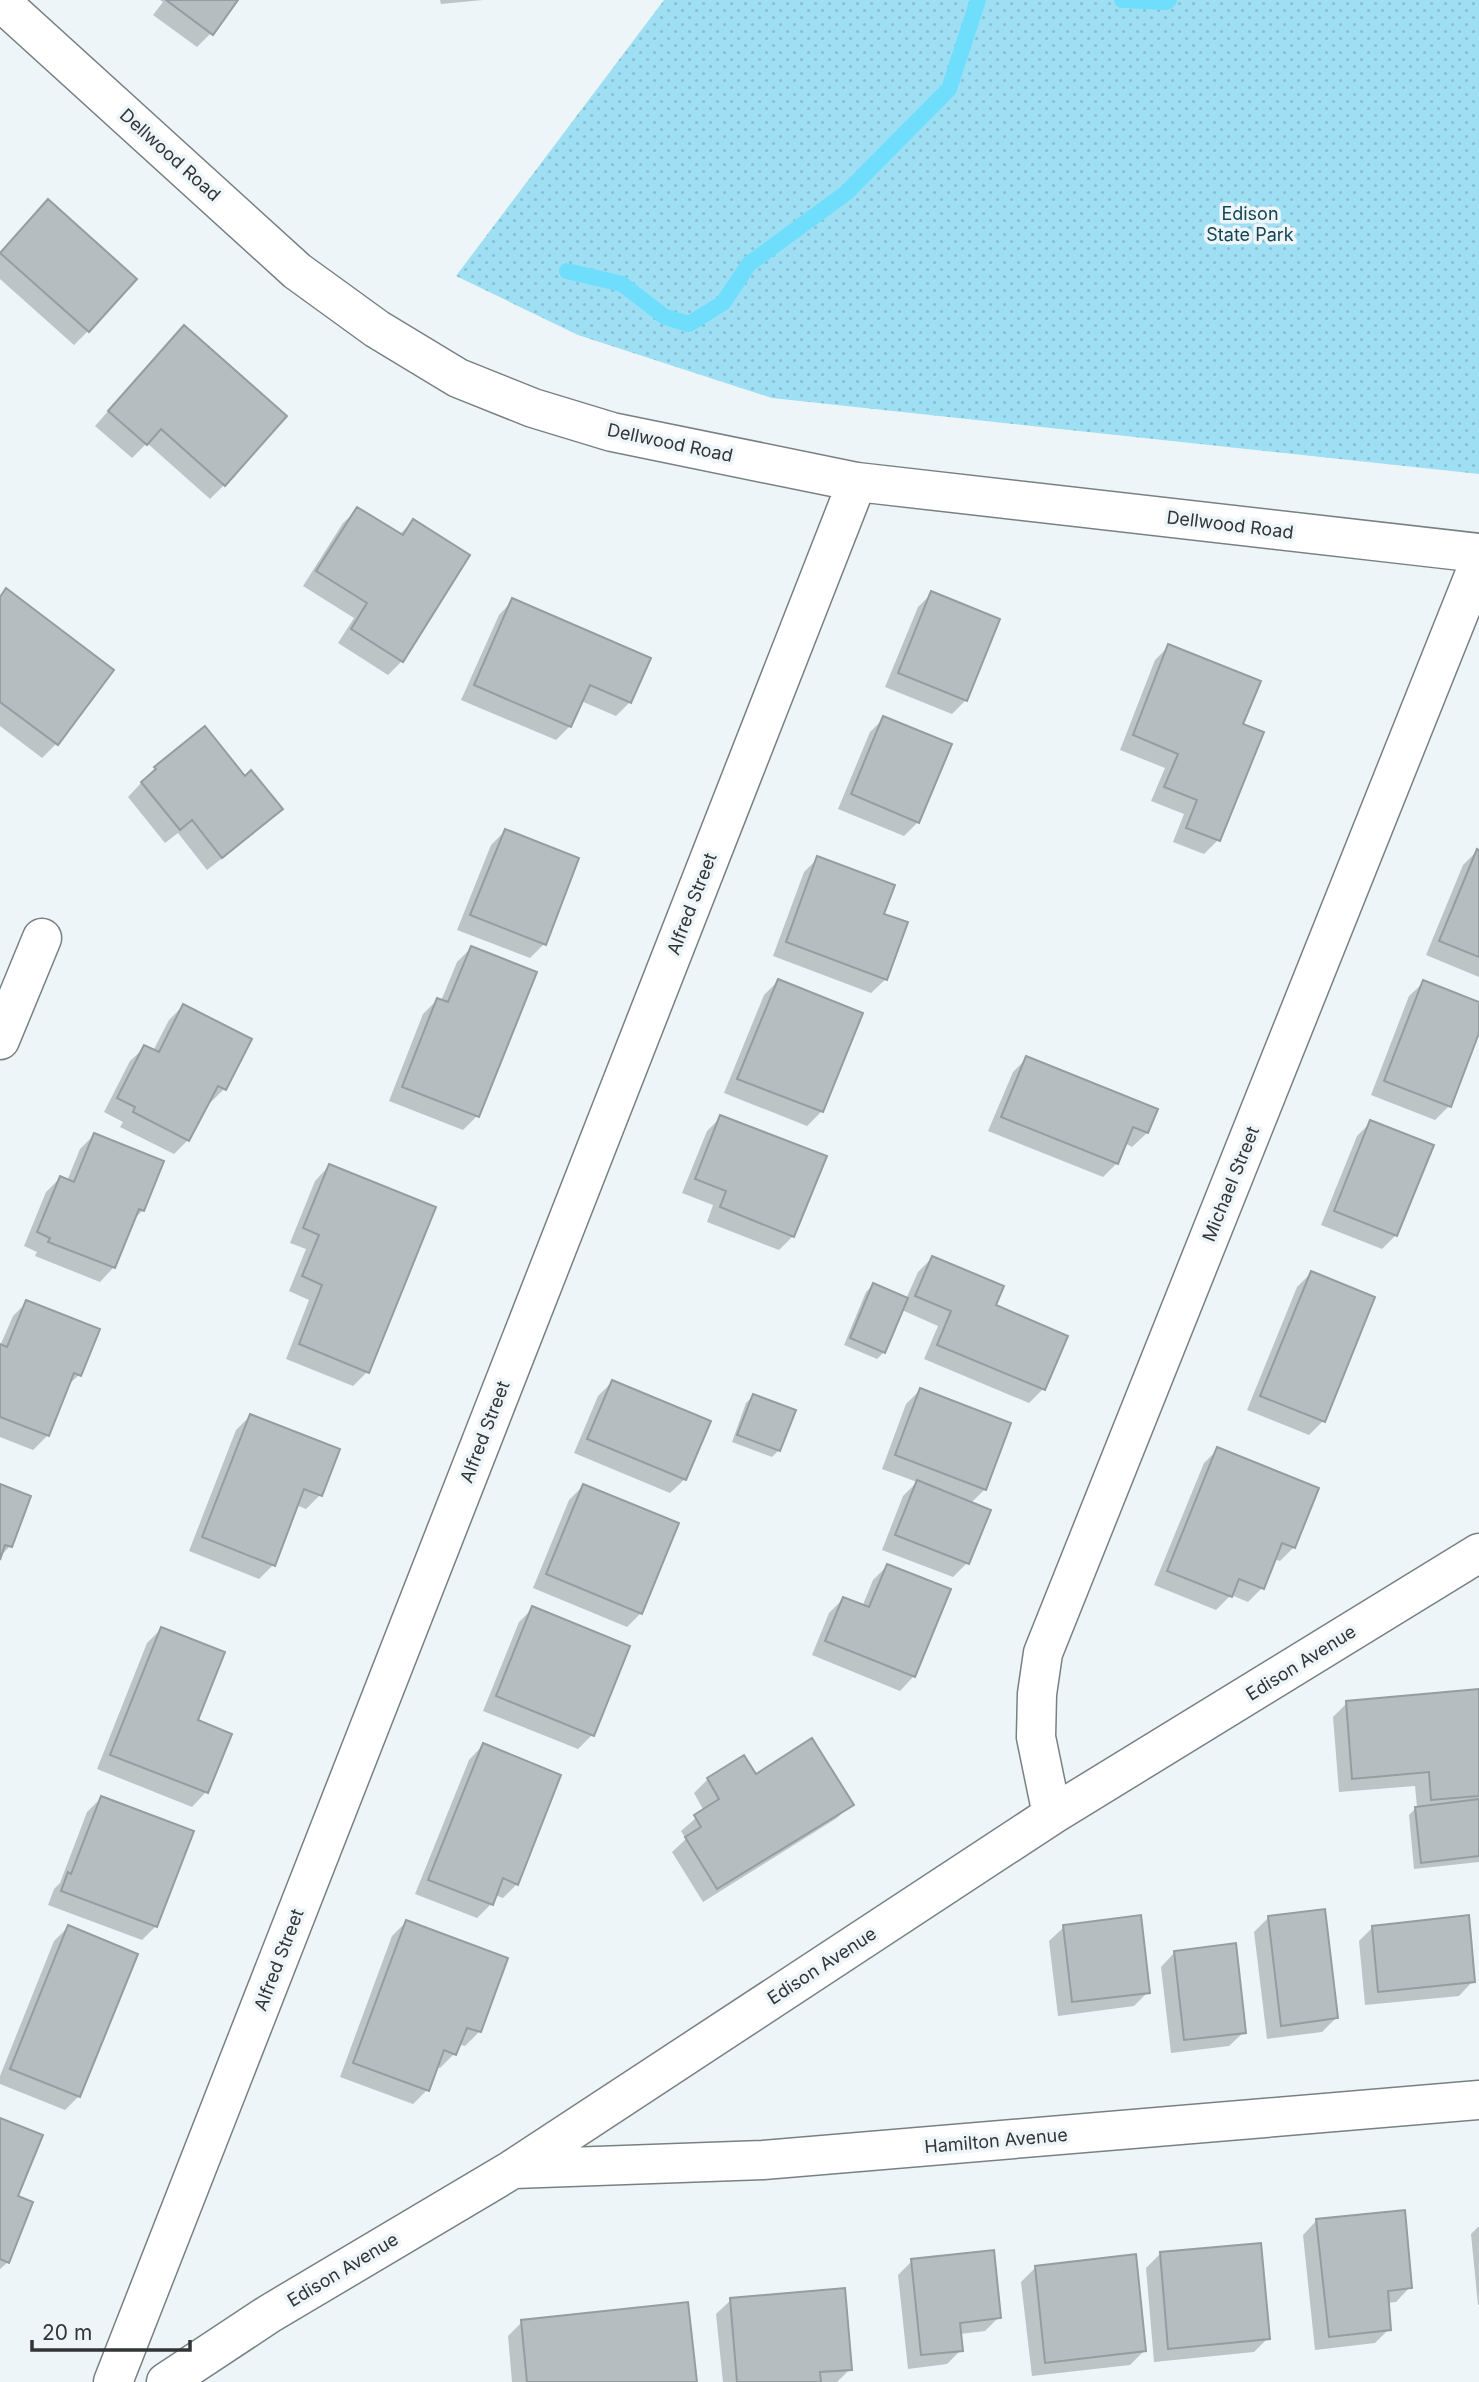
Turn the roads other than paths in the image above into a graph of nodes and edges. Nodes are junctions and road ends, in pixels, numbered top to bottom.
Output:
1 (0, 1) edge
2 (857, 482) junction
3 (1479, 553) edge
4 (1479, 563) edge
5 (42, 938) dead end
6 (0, 1040) edge
7 (1479, 1553) edge
8 (1052, 1815) junction
9 (1479, 2100) edge
10 (513, 2169) junction
11 (113, 2382) edge
12 (166, 2382) edge

1 - 2 street, Dellwood Road
2 - 3 street, Dellwood Road
2 - 11 street, Alfred Street
4 - 8 street, Michael Street
5 - 6 street
7 - 8 street, Edison Avenue
8 - 10 street, Edison Avenue
9 - 10 street, Hamilton Avenue
10 - 12 street, Edison Avenue

